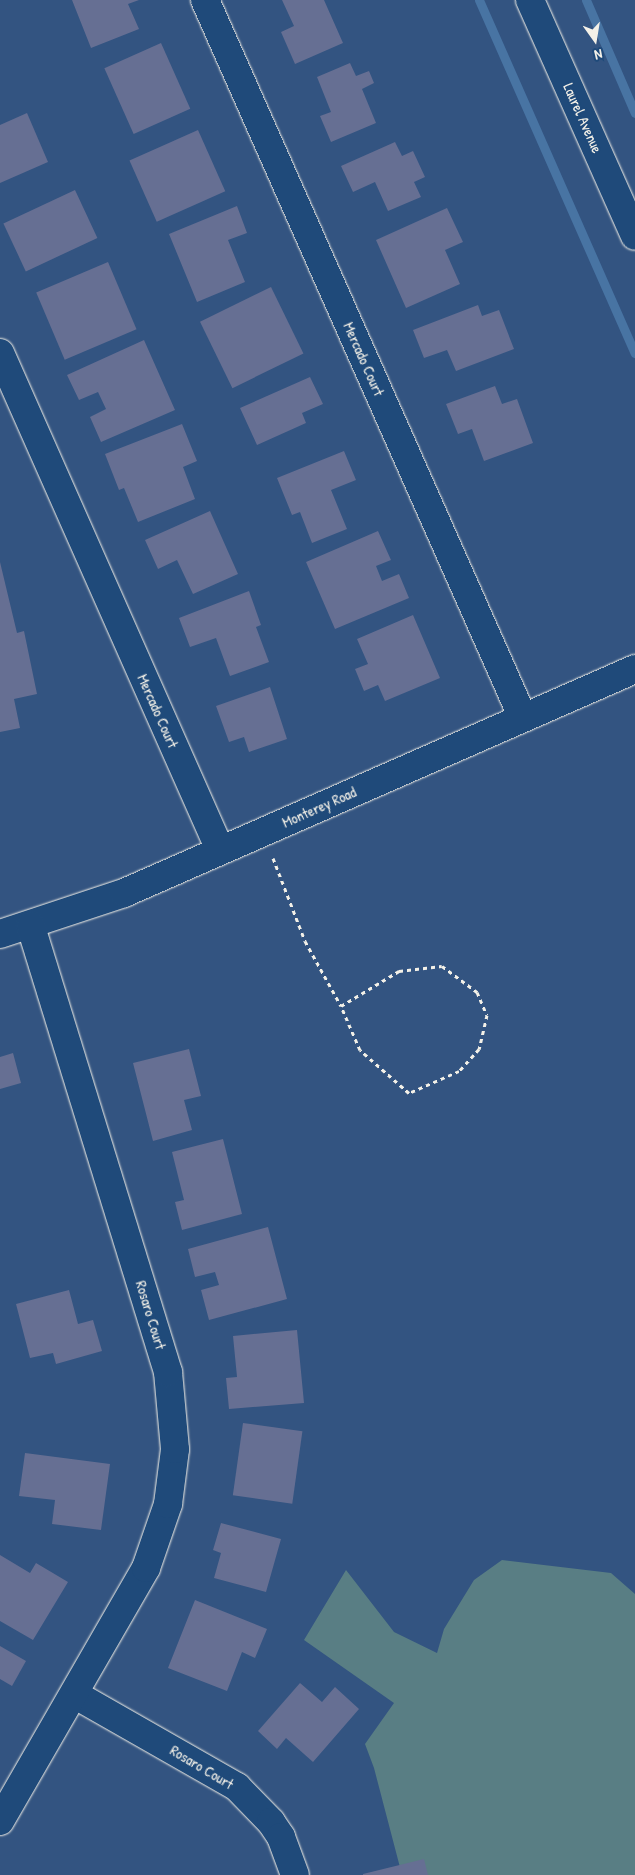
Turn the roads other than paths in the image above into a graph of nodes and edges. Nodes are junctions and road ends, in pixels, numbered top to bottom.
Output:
1 (206, 0) edge
2 (530, 0) edge
3 (635, 236) edge
4 (0, 353) edge
5 (635, 670) edge
6 (523, 718) junction
7 (220, 850) junction
8 (31, 926) junction
9 (0, 934) edge
10 (74, 1694) junction
11 (0, 1821) edge
12 (295, 1875) edge

1 - 6 street, Mercado Court
2 - 3 street, Laurel Avenue
4 - 7 street, Mercado Court
5 - 6 street, Monterey Road
6 - 7 street, Monterey Road
7 - 8 street, Monterey Road
8 - 9 street, Monterey Road
8 - 10 street, Rosaro Court
10 - 11 street, Rosaro Court
10 - 12 street, Rosaro Court

